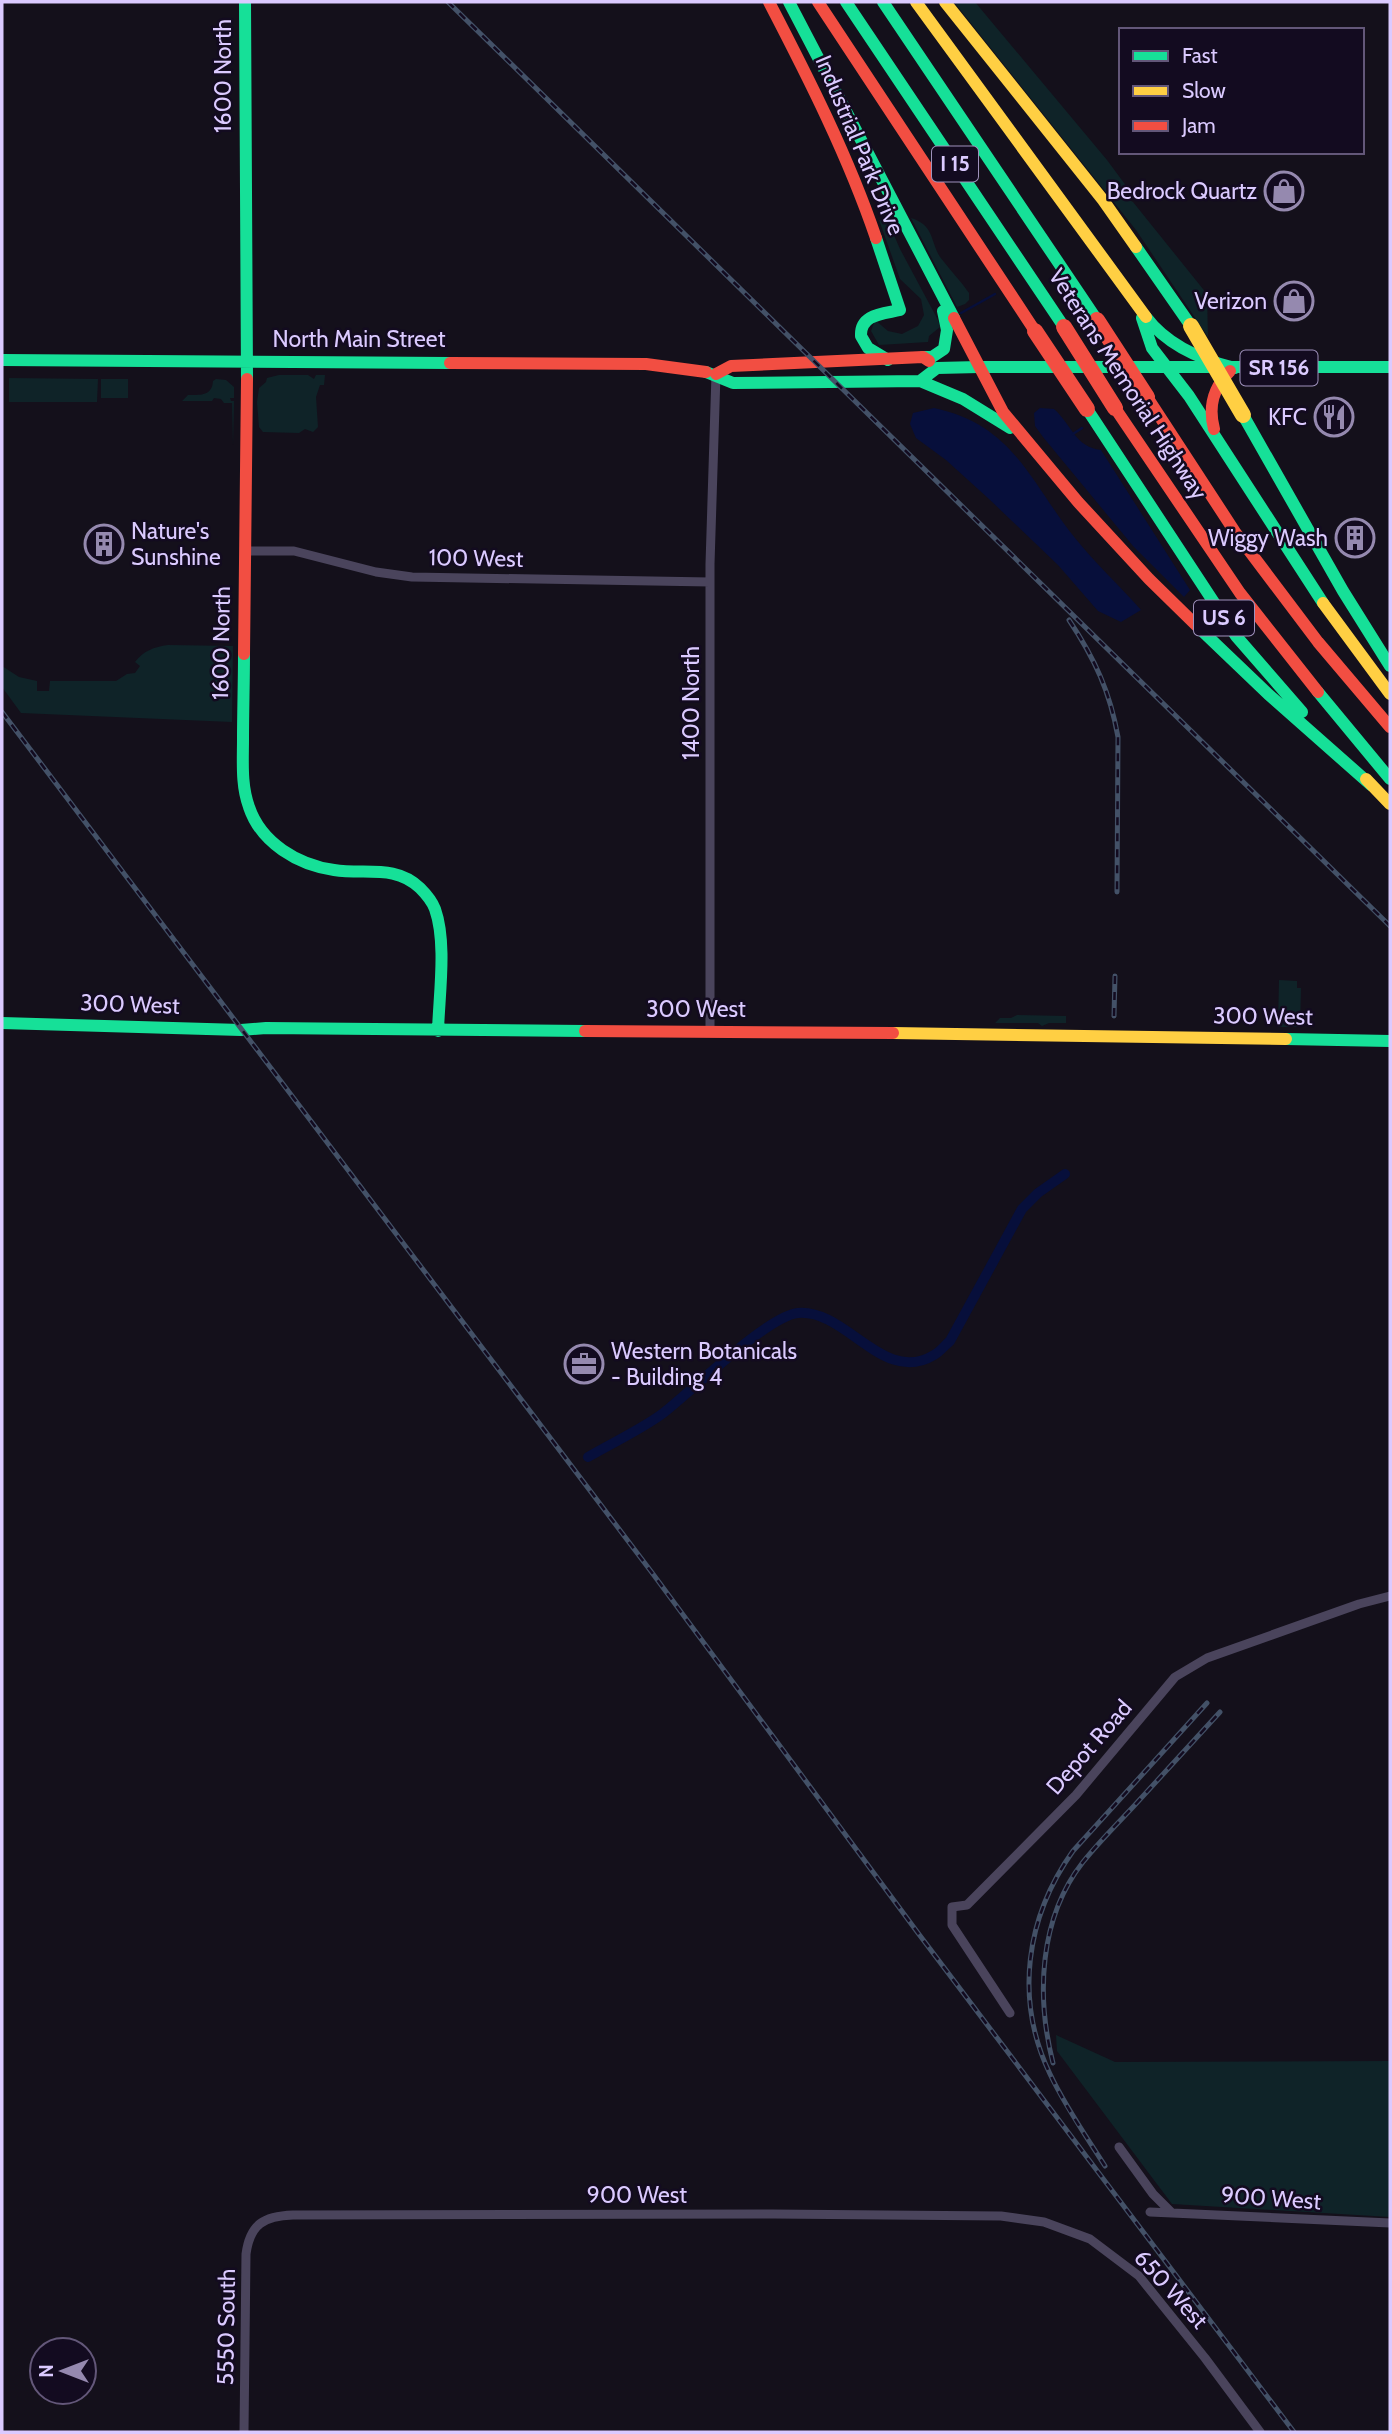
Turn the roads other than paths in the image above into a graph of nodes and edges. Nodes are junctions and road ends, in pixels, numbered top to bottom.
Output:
1 (245, 2) edge
2 (769, 2) edge
3 (789, 2) edge
4 (818, 2) edge
5 (846, 2) edge
6 (883, 2) edge
7 (916, 2) edge
8 (945, 2) edge
9 (931, 276) junction
10 (1139, 307) junction
11 (923, 357) junction
12 (2, 360) edge
13 (888, 360) junction
14 (247, 361) junction
15 (979, 367) junction
16 (1390, 367) edge
17 (937, 368) junction
18 (1167, 368) junction
19 (1236, 368) junction
20 (716, 374) junction
21 (920, 381) junction
22 (1028, 443) junction
23 (1219, 443) junction
24 (245, 551) junction
25 (710, 582) junction
26 (1390, 666) edge
27 (1390, 694) edge
28 (1390, 727) edge
29 (1390, 779) edge
30 (1371, 785) junction
31 (1390, 804) edge
32 (2, 1023) edge
33 (438, 1031) junction
34 (709, 1032) junction
35 (1390, 1041) edge
36 (1390, 1596) edge
37 (1010, 2013) dead end
38 (1119, 2147) dead end
39 (1150, 2212) dead end
40 (1171, 2212) junction
41 (1019, 2217) joint
42 (1390, 2223) edge
43 (257, 2225) joint
44 (244, 2432) edge
45 (1260, 2432) edge

1 - 14 main road, 1600 North
2 - 13 main road, Industrial Park Drive
3 - 9 main road
4 - 30 main road, US 6, bridge
5 - 29 main road, Veterans Memorial Highway / I 15, bridge
6 - 28 main road, Veterans Memorial Highway / I 15, bridge
7 - 10 main road
8 - 26 main road, bridge
9 - 11 main road
9 - 15 main road
10 - 18 main road
10 - 19 main road
11 - 13 main road, North Main Street
11 - 17 main road
12 - 14 main road, North Main Street
13 - 20 main road, North Main Street
14 - 20 main road, North Main Street
14 - 24 main road, 1600 North
15 - 17 main road
15 - 18 main road, SR 156
15 - 22 main road
16 - 19 main road, SR 156
17 - 21 main road
18 - 19 main road, SR 156
18 - 23 main road
19 - 23 main road
20 - 21 main road, North Main Street
20 - 25 street, 1400 North
21 - 22 main road
22 - 30 main road
23 - 27 main road
24 - 25 street, 100 West
24 - 33 main road, 1600 North
25 - 34 street, 1400 North
30 - 31 main road, US 6
32 - 33 main road, 300 West
33 - 34 main road, 300 West
34 - 35 main road, 300 West
36 - 37 street, Depot Road
38 - 40 street
39 - 40 street, 900 West
40 - 42 street, 900 West
41 - 43 street, 900 West
41 - 45 street, 650 West
43 - 44 street, 5550 South

